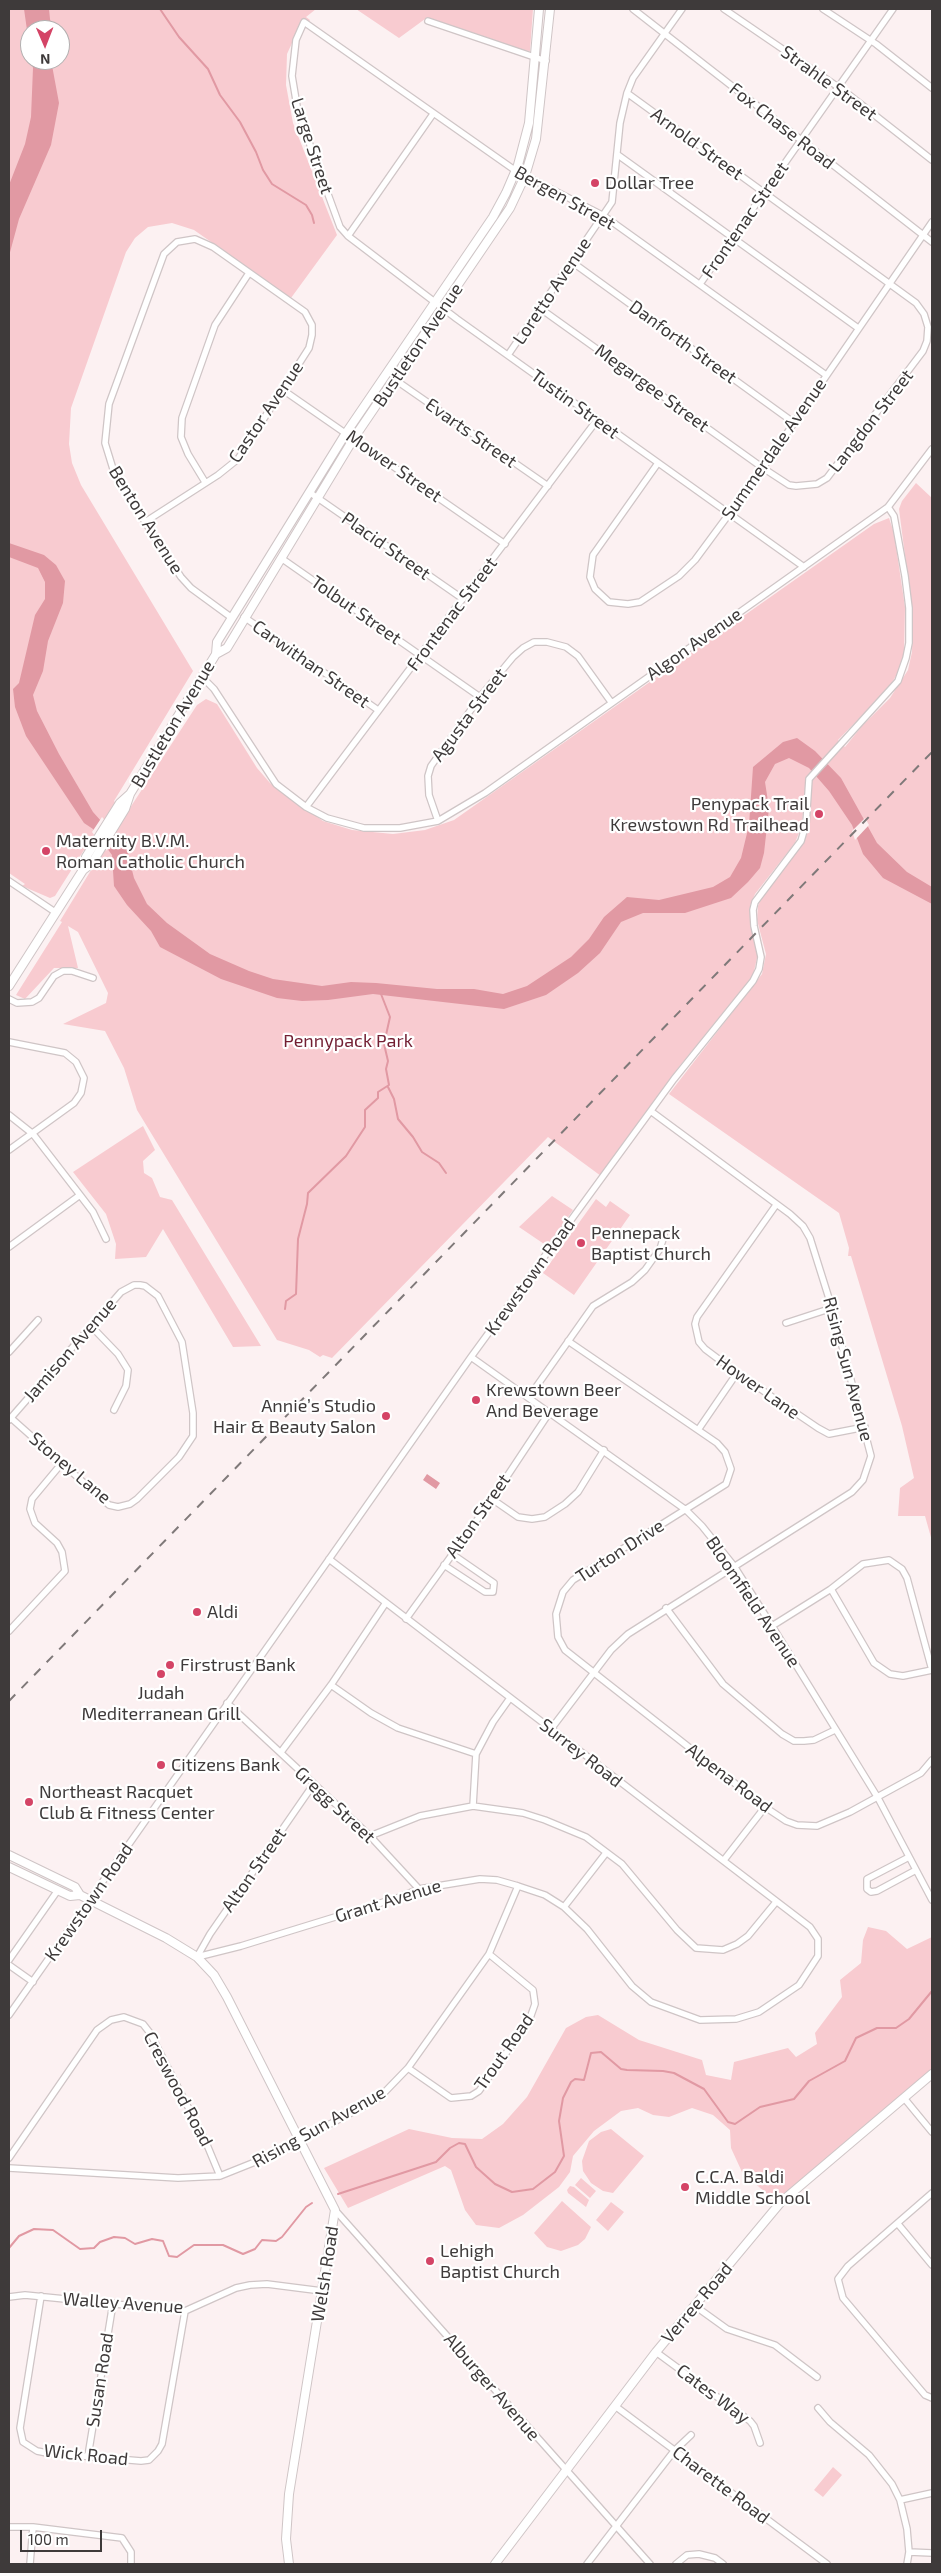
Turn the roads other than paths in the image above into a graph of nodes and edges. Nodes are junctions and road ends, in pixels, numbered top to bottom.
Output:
1 (539, 9) edge
2 (550, 9) edge
3 (633, 9) edge
4 (682, 9) edge
5 (724, 9) edge
6 (823, 9) edge
7 (893, 9) edge
8 (428, 21) dead end
9 (304, 22) joint
10 (665, 34) junction
11 (870, 41) junction
12 (535, 57) junction
13 (546, 60) junction
14 (838, 87) junction
15 (932, 88) edge
16 (627, 93) junction
17 (434, 114) junction
18 (528, 128) junction
19 (538, 130) junction
20 (801, 141) junction
21 (618, 156) junction
22 (932, 160) edge
23 (516, 171) junction
24 (525, 176) junction
25 (764, 192) junction
26 (604, 216) junction
27 (932, 222) edge
28 (924, 235) junction
29 (348, 236) junction
30 (732, 238) junction
31 (932, 242) edge
32 (572, 262) junction
33 (249, 273) junction
34 (889, 283) junction
35 (700, 284) junction
36 (434, 301) junction
37 (443, 309) junction
38 (540, 309) junction
39 (858, 328) junction
40 (508, 355) junction
41 (826, 375) junction
42 (394, 379) junction
43 (283, 390) junction
44 (597, 420) junction
45 (793, 422) junction
46 (346, 433) junction
47 (354, 438) junction
48 (932, 449) edge
49 (658, 463) junction
50 (762, 468) junction
51 (205, 482) junction
52 (548, 486) junction
53 (309, 492) junction
54 (318, 498) junction
55 (888, 507) junction
56 (729, 514) junction
57 (145, 522) junction
58 (505, 544) junction
59 (281, 558) junction
60 (804, 567) junction
61 (463, 599) junction
62 (244, 617) junction
63 (232, 618) junction
64 (216, 654) junction
65 (421, 655) junction
66 (202, 677) junction
67 (480, 697) junction
68 (611, 702) junction
69 (378, 710) junction
70 (306, 807) junction
71 (438, 821) junction
72 (9, 881) edge
73 (55, 912) junction
74 (93, 978) dead end
75 (9, 986) edge
76 (9, 999) edge
77 (9, 1042) edge
78 (652, 1112) junction
79 (9, 1115) edge
80 (33, 1134) junction
81 (9, 1150) edge
82 (80, 1196) junction
83 (776, 1205) junction
84 (664, 1236) dead end
85 (106, 1239) dead end
86 (9, 1247) edge
87 (832, 1308) junction
88 (38, 1320) dead end
89 (786, 1323) dead end
90 (91, 1326) junction
91 (568, 1341) junction
92 (9, 1352) edge
93 (471, 1357) junction
94 (737, 1373) junction
95 (529, 1396) junction
96 (114, 1410) dead end
97 (549, 1413) junction
98 (10, 1419) edge
99 (865, 1427) junction
100 (698, 1430) junction
101 (604, 1450) junction
102 (62, 1463) junction
103 (492, 1499) junction
104 (133, 1502) joint
105 (686, 1510) junction
106 (452, 1554) junction
107 (329, 1559) junction
108 (444, 1566) junction
109 (734, 1566) junction
110 (831, 1589) junction
111 (384, 1604) junction
112 (666, 1608) junction
113 (406, 1619) junction
114 (772, 1626) junction
115 (9, 1630) edge
116 (932, 1670) edge
117 (593, 1674) junction
118 (331, 1685) junction
119 (510, 1698) junction
120 (227, 1703) junction
121 (551, 1729) junction
122 (835, 1730) junction
123 (281, 1752) junction
124 (476, 1754) junction
125 (932, 1760) edge
126 (313, 1785) junction
127 (878, 1798) junction
128 (473, 1806) junction
129 (765, 1807) junction
130 (370, 1836) junction
131 (606, 1853) junction
132 (9, 1855) edge
133 (909, 1857) junction
134 (724, 1860) junction
135 (9, 1867) edge
136 (916, 1870) junction
137 (518, 1886) junction
138 (419, 1889) junction
139 (58, 1890) junction
140 (80, 1895) junction
141 (932, 1900) edge
142 (91, 1901) junction
143 (776, 1902) junction
144 (564, 1907) junction
145 (489, 1954) junction
146 (818, 1955) joint
147 (198, 1957) junction
148 (9, 1960) edge
149 (9, 1966) edge
150 (32, 1982) junction
151 (9, 2015) edge
152 (408, 2068) junction
153 (932, 2074) edge
154 (904, 2098) junction
155 (932, 2132) edge
156 (300, 2140) junction
157 (9, 2158) edge
158 (9, 2168) edge
159 (220, 2176) junction
160 (932, 2193) edge
161 (335, 2210) junction
162 (898, 2224) junction
163 (932, 2265) edge
164 (322, 2291) junction
165 (41, 2296) junction
166 (9, 2297) edge
167 (113, 2304) junction
168 (695, 2306) junction
169 (185, 2311) junction
170 (656, 2352) junction
171 (817, 2377) dead end
172 (932, 2398) edge
173 (615, 2406) junction
174 (818, 2408) dead end
175 (691, 2435) dead end
176 (760, 2444) dead end
177 (674, 2451) junction
178 (88, 2456) junction
179 (566, 2470) junction
180 (932, 2493) edge
181 (900, 2500) junction
182 (9, 2527) edge
183 (33, 2527) junction
184 (615, 2527) junction
185 (909, 2552) junction
186 (932, 2553) edge
187 (30, 2564) edge
188 (131, 2564) edge
189 (289, 2564) edge
190 (495, 2564) edge
191 (587, 2564) edge
192 (650, 2564) edge
193 (676, 2564) edge
194 (723, 2564) edge
195 (827, 2564) edge
196 (906, 2564) edge

1 - 12 main road, Bustleton Avenue
2 - 13 main road, Bustleton Avenue
3 - 10 street, Fox Chase Road
4 - 10 street, Loretto Avenue
5 - 14 street, Strahle Street
6 - 11 street
7 - 11 street, Frontenac Street
8 - 12 street
9 - 17 street, Bergen Street
9 - 29 street, Large Street
10 - 16 street, Loretto Avenue
10 - 20 street, Fox Chase Road
11 - 14 street, Frontenac Street
11 - 15 street
12 - 13 street
12 - 18 main road, Bustleton Avenue
13 - 19 main road, Bustleton Avenue
14 - 20 street, Frontenac Street
14 - 22 street, Strahle Street
16 - 21 street, Loretto Avenue
16 - 25 street, Arnold Street
17 - 23 street, Bergen Street
17 - 29 street
18 - 19 main road
18 - 23 main road, Bustleton Avenue
19 - 24 main road, Bustleton Avenue
20 - 25 street, Frontenac Street
20 - 28 street, Fox Chase Road
21 - 26 street, Loretto Avenue
21 - 30 street
23 - 24 street, Bergen Street
23 - 36 main road, Bustleton Avenue
24 - 26 street, Bergen Street
24 - 37 main road, Bustleton Avenue
25 - 30 street, Frontenac Street
25 - 34 street, Arnold Street
26 - 32 street, Loretto Avenue
26 - 35 street, Bergen Street
27 - 28 street, Summerdale Avenue
28 - 31 street, Fox Chase Road
28 - 34 street, Summerdale Avenue
29 - 36 street, Tustin Street
30 - 35 street, Frontenac Street
30 - 39 street
32 - 38 street, Loretto Avenue
32 - 45 street, Danforth Street
33 - 43 street, Castor Avenue
33 - 51 street
33 - 57 street, Benton Avenue
34 - 39 street, Summerdale Avenue
34 - 50 street, Langdon Street
35 - 41 street, Bergen Street
36 - 37 street, Tustin Street
36 - 46 main road, Bustleton Avenue
37 - 40 street, Tustin Street
37 - 42 main road, Bustleton Avenue
38 - 40 street, Loretto Avenue
38 - 50 street, Megargee Street
39 - 41 street, Summerdale Avenue
40 - 44 street, Tustin Street
41 - 45 street, Summerdale Avenue
42 - 47 main road, Bustleton Avenue
42 - 52 street, Evarts Street
43 - 46 street, Mower Street
43 - 51 street, Castor Avenue
44 - 49 street, Tustin Street
44 - 52 street, Frontenac Street
45 - 50 street, Summerdale Avenue
46 - 47 street, Mower Street
46 - 53 main road, Bustleton Avenue
47 - 54 main road, Bustleton Avenue
47 - 58 street, Mower Street
48 - 55 street, Algon Avenue
49 - 56 street, Tustin Street
49 - 56 street, Summerdale Avenue
50 - 56 street, Summerdale Avenue
51 - 57 street, Castor Avenue
52 - 58 street, Frontenac Street
53 - 54 street, Placid Street
53 - 63 main road, Bustleton Avenue
54 - 59 main road, Bustleton Avenue
54 - 61 street, Placid Street
55 - 60 street, Algon Avenue
55 - 78 street, Krewstown Road
56 - 60 street, Tustin Street
57 - 63 street, Benton Avenue
58 - 61 street, Frontenac Street
59 - 62 main road, Bustleton Avenue
59 - 65 street, Tolbut Street
60 - 68 street, Algon Avenue
61 - 65 street, Frontenac Street
62 - 64 main road, Bustleton Avenue
62 - 69 street, Carwithan Street
63 - 64 main road, Bustleton Avenue
64 - 66 main road, Bustleton Avenue
65 - 67 street, Tolbut Street
65 - 69 street, Frontenac Street
66 - 70 street
66 - 73 main road, Bustleton Avenue
67 - 68 street, Agusta Street
67 - 71 street, Agusta Street
68 - 71 street, Algon Avenue
69 - 70 street, Frontenac Street
70 - 71 street
72 - 73 street
73 - 75 main road, Bustleton Avenue
74 - 76 street
77 - 80 street
78 - 83 street, Rising Sun Avenue
78 - 93 street, Krewstown Road
79 - 80 street
80 - 81 street
80 - 82 street
82 - 85 street
82 - 86 street
83 - 87 street, Rising Sun Avenue
83 - 94 street, Hower Lane
84 - 91 street
87 - 89 street
87 - 99 street, Rising Sun Avenue
88 - 92 street
90 - 96 street
90 - 98 street, Jamison Avenue
90 - 104 street, Jamison Avenue
91 - 95 street
91 - 100 street
93 - 95 street, Bloomfield Avenue
93 - 107 street, Krewstown Road
94 - 99 street, Hower Lane
94 - 100 street
95 - 97 street, Bloomfield Avenue
97 - 101 street, Bloomfield Avenue
97 - 103 street, Alton Street
98 - 102 street, Stoney Lane
99 - 109 street, Rising Sun Avenue
100 - 105 street, Turton Drive
101 - 103 street
101 - 105 street, Bloomfield Avenue
102 - 104 street, Stoney Lane
102 - 115 street
103 - 106 street, Alton Street
105 - 109 street, Bloomfield Avenue
105 - 117 street, Turton Drive
106 - 108 street, Alton Street
106 - 108 street
107 - 111 street, Surrey Road
107 - 120 street, Krewstown Road
108 - 113 street, Alton Street
109 - 112 street, Rising Sun Avenue
109 - 114 street, Bloomfield Avenue
110 - 114 street
110 - 116 street
110 - 116 street
111 - 113 street, Surrey Road
111 - 118 street
112 - 117 street, Rising Sun Avenue
112 - 122 street
113 - 119 street, Surrey Road
114 - 122 street, Bloomfield Avenue
117 - 121 street, Rising Sun Avenue
117 - 129 street, Alpena Road
118 - 123 street
118 - 124 street
119 - 121 street, Surrey Road
119 - 124 street
120 - 123 street, Gregg Street
120 - 142 street, Krewstown Road
121 - 134 street, Surrey Road
122 - 127 street, Bloomfield Avenue
123 - 126 street, Gregg Street
124 - 128 street
125 - 127 street, Alpena Road
126 - 130 street, Gregg Street
126 - 147 street, Alton Street
127 - 129 street, Alpena Road
127 - 133 street, Bloomfield Avenue
128 - 130 street
128 - 131 street
129 - 134 street
130 - 138 street, Gregg Street
131 - 143 street
131 - 144 street
132 - 140 main road
133 - 136 street, Bloomfield Avenue
133 - 136 street
134 - 143 street, Surrey Road
135 - 139 main road
136 - 141 street, Bloomfield Avenue
137 - 138 street, Grant Avenue
137 - 144 street, Grant Avenue
137 - 145 street, Rising Sun Avenue
138 - 147 street, Grant Avenue
139 - 140 main road
139 - 148 street
140 - 142 main road
142 - 147 main road
142 - 150 street, Krewstown Road
143 - 146 street, Surrey Road
144 - 146 street, Grant Avenue
145 - 152 street, Rising Sun Avenue
145 - 152 street, Trout Road
147 - 156 main road, Welsh Road
149 - 150 street
150 - 151 street, Krewstown Road
152 - 156 street, Rising Sun Avenue
153 - 154 main road, Verree Road
154 - 155 street
154 - 168 main road, Verree Road
156 - 159 street, Rising Sun Avenue
156 - 161 main road, Welsh Road
157 - 159 street, Creswood Road
158 - 159 street, Rising Sun Avenue
160 - 162 street
161 - 164 main road, Welsh Road
161 - 179 street, Alburger Avenue
162 - 163 street
162 - 172 street
164 - 169 street, Walley Avenue
164 - 189 main road, Welsh Road
165 - 166 street, Walley Avenue
165 - 167 street, Walley Avenue
165 - 178 street, Wick Road
167 - 169 street, Walley Avenue
167 - 178 street, Susan Road
168 - 170 main road, Verree Road
168 - 171 street
169 - 178 street, Wick Road
170 - 173 main road, Verree Road
170 - 176 street, Cates Way
173 - 177 street, Charette Road
173 - 179 main road, Verree Road
174 - 181 street
175 - 177 street
177 - 184 street
177 - 195 street, Charette Road
179 - 184 street, Alburger Avenue
179 - 190 main road, Verree Road
180 - 181 street
181 - 185 street
182 - 183 street
183 - 187 street
183 - 188 street
184 - 191 street
184 - 192 street, Alburger Avenue
185 - 186 street
185 - 196 street
193 - 194 street

